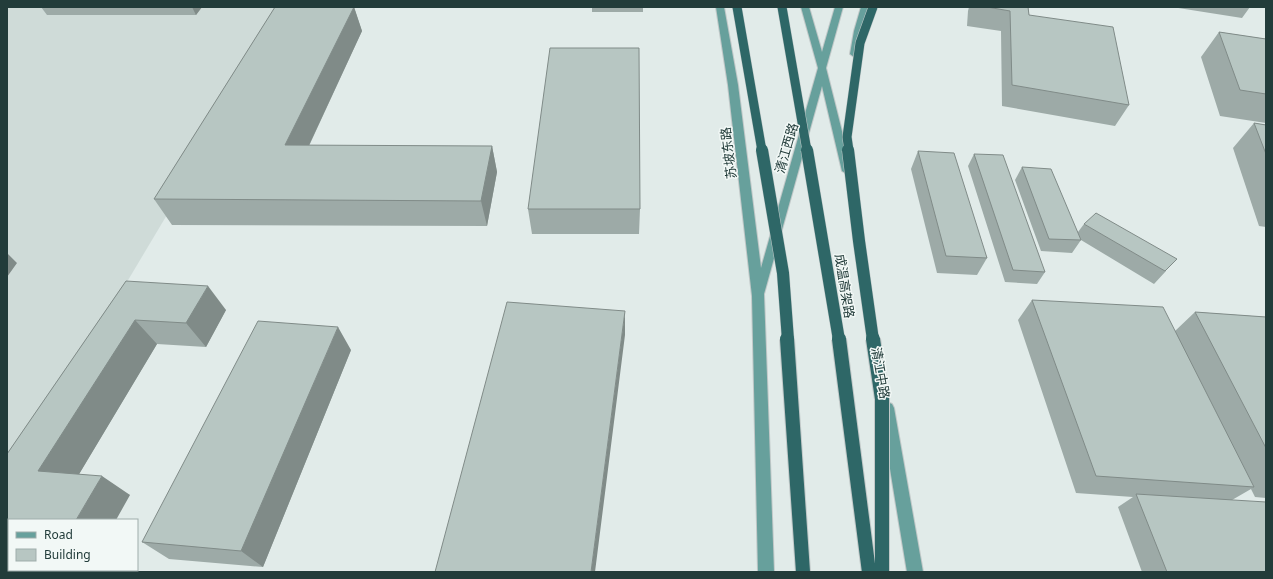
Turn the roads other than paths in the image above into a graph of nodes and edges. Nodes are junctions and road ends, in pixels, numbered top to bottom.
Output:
1 (720, 7) edge
2 (738, 7) edge
3 (782, 7) edge
4 (805, 7) edge
5 (839, 7) edge
6 (865, 7) edge
7 (873, 7) edge
8 (822, 68) junction
9 (847, 173) junction
10 (758, 296) junction
11 (766, 572) edge
12 (803, 572) edge
13 (869, 572) edge
14 (882, 572) edge
15 (915, 572) edge

1 - 10 main road, 苏坡东路
2 - 12 highway, bridge
3 - 13 highway, 成温高架路, bridge
4 - 8 main road
5 - 8 main road, 清江西路
6 - 9 main road
7 - 14 highway, bridge
8 - 9 main road
8 - 10 main road, 清江西路
9 - 15 main road, 清江中路
10 - 11 main road

